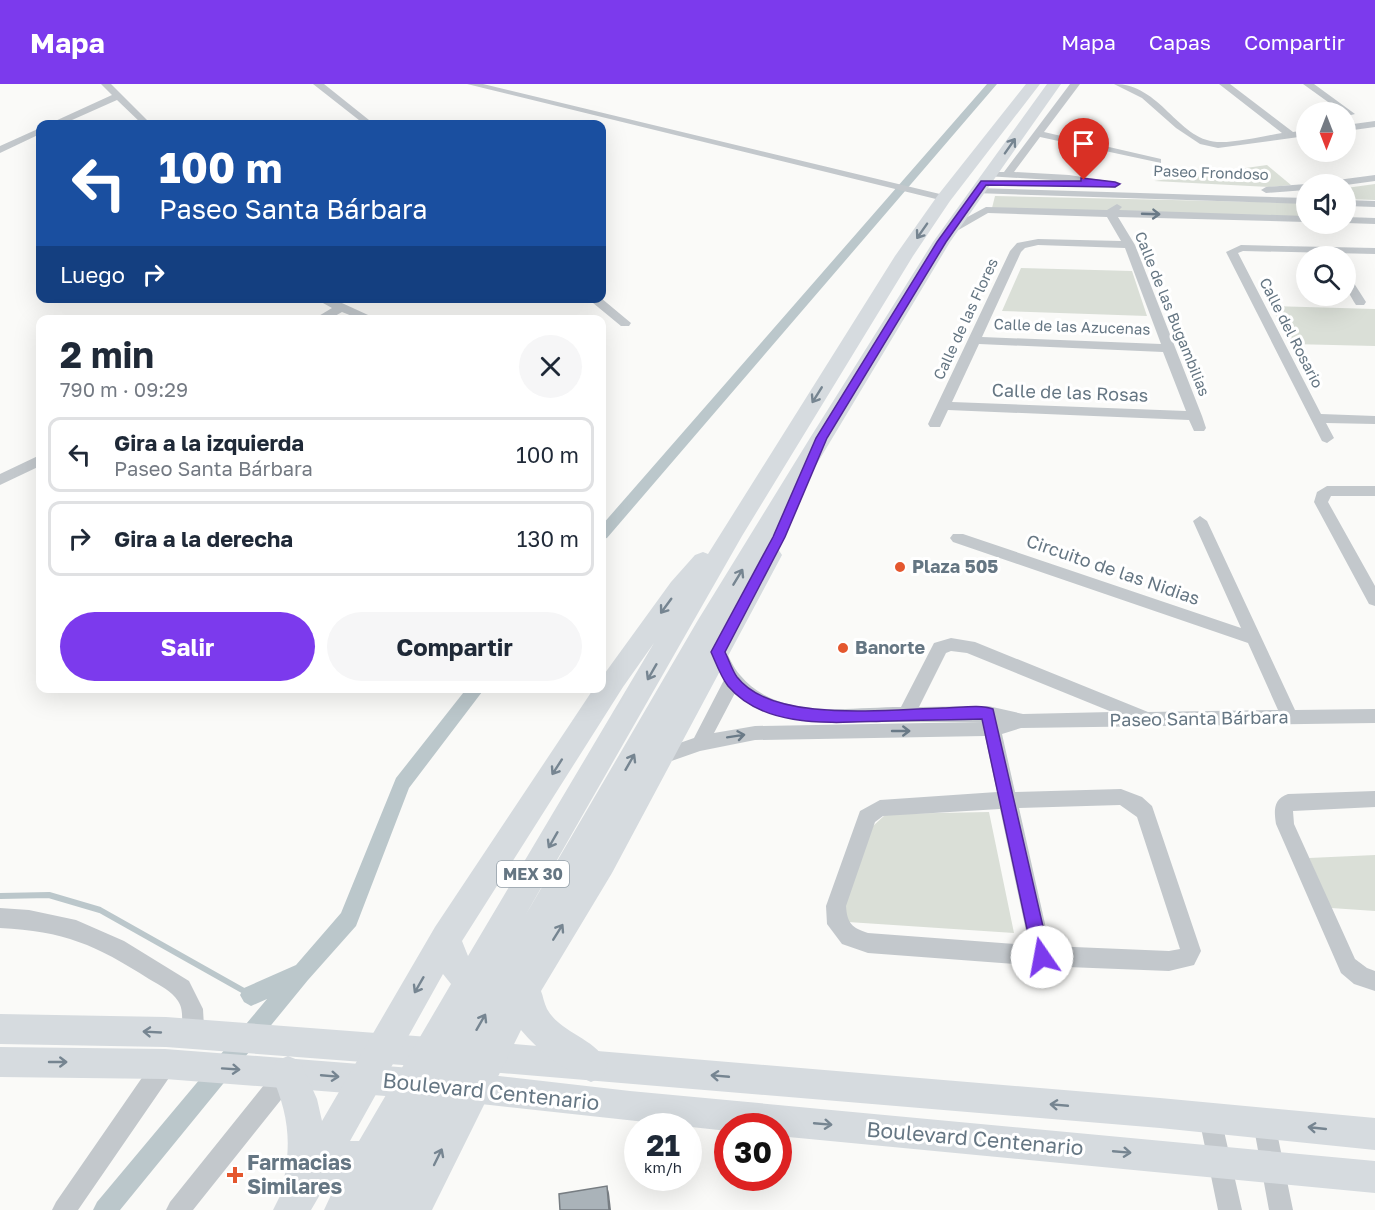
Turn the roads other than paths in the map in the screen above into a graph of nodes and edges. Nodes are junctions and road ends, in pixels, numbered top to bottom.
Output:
1 (106, 84) edge
2 (318, 84) edge
3 (472, 84) edge
4 (1034, 84) edge
5 (1054, 84) edge
6 (1075, 84) edge
7 (1124, 84) edge
8 (1140, 84) edge
9 (1224, 84) edge
10 (1308, 84) edge
11 (118, 96) junction
12 (1333, 102) edge
13 (1037, 106) junction
14 (65, 120) edge
15 (143, 120) edge
16 (364, 120) edge
17 (1375, 124) edge
18 (1356, 127) edge
19 (36, 134) edge
20 (1040, 134) junction
21 (1296, 135) edge
22 (1292, 136) junction
23 (1218, 145) junction
24 (0, 150) edge
25 (1157, 161) dead end
26 (1375, 178) edge
27 (1030, 180) junction
28 (1356, 181) edge
29 (991, 183) junction
30 (1140, 186) junction
31 (1296, 189) edge
32 (1129, 196) junction
33 (944, 198) junction
34 (1260, 200) junction
35 (1296, 201) edge
36 (1356, 203) edge
37 (1375, 204) edge
38 (986, 210) junction
39 (1110, 213) junction
40 (1268, 217) junction
41 (1296, 218) edge
42 (1356, 220) edge
43 (1375, 221) edge
44 (951, 230) junction
45 (1129, 245) junction
46 (1296, 251) edge
47 (1375, 251) edge
48 (1356, 252) edge
49 (1356, 295) edge
50 (1360, 302) dead end
51 (330, 303) edge
52 (599, 303) edge
53 (340, 308) junction
54 (327, 315) edge
55 (363, 315) edge
56 (625, 323) dead end
57 (974, 340) junction
58 (1168, 348) junction
59 (944, 406) junction
60 (1317, 418) junction
61 (1375, 420) edge
62 (1197, 422) joint
63 (935, 424) dead end
64 (1327, 438) dead end
65 (36, 462) edge
66 (0, 480) edge
67 (1375, 491) edge
68 (1200, 521) dead end
69 (733, 531) junction
70 (958, 538) dead end
71 (1375, 600) edge
72 (702, 634) junction
73 (1254, 639) junction
74 (732, 681) junction
75 (906, 715) junction
76 (1375, 716) edge
77 (1290, 718) junction
78 (1148, 719) junction
79 (990, 721) junction
80 (700, 743) junction
81 (660, 758) junction
82 (1375, 799) edge
83 (1007, 800) junction
84 (0, 918) edge
85 (446, 938) junction
86 (1042, 957) junction
87 (1375, 981) edge
88 (528, 982) junction
89 (0, 1029) edge
90 (201, 1034) junction
91 (383, 1049) junction
92 (489, 1057) junction
93 (0, 1062) edge
94 (283, 1062) junction
95 (178, 1065) junction
96 (591, 1065) junction
97 (366, 1079) junction
98 (472, 1088) junction
99 (1210, 1118) junction
100 (1264, 1123) junction
101 (1375, 1134) edge
102 (1219, 1161) junction
103 (1274, 1167) junction
104 (313, 1173) junction
105 (1375, 1177) edge
106 (414, 1207) edge
107 (292, 1209) edge
108 (64, 1210) edge
109 (178, 1210) edge
110 (342, 1210) edge
111 (380, 1210) edge
112 (1230, 1210) edge
113 (1281, 1210) edge

1 - 11 street
2 - 16 street
3 - 33 street
4 - 33 main road, MEX 30
5 - 13 main road
6 - 13 main road
6 - 20 street
7 - 23 street
8 - 23 street
9 - 22 street
10 - 12 street
11 - 14 street
11 - 15 street
29 -> 13 main road
17 - 18 street
19 - 24 street
20 - 25 street
20 - 29 street
21 - 22 street
22 - 23 street
26 - 28 street
27 - 29 street, Paseo Frondoso
27 - 29 street, Paseo Frondoso
27 - 30 street, Paseo Frondoso
29 - 32 street
29 - 38 street
29 - 44 main road
30 - 31 street, Paseo Frondoso
30 - 32 street
32 - 34 street
32 - 39 street
33 -> 69 main road, MEX 30
34 - 35 street
34 - 40 street
36 - 37 street
38 - 39 street
38 - 44 street
39 -> 40 street
39 - 45 street, Calle de las Bugambilias
40 - 41 street
42 - 43 street
72 -> 44 main road
45 - 57 street, Calle de las Flores
45 - 58 street, Calle de las Bugambilias
46 - 60 street, Calle del Rosario
47 - 48 street
49 - 50 street
51 - 53 street
52 - 56 street
53 - 54 street
53 - 55 street
57 - 58 street, Calle de las Azucenas
57 - 59 street, Calle de las Flores
58 - 62 street, Calle de las Bugambilias
59 - 62 street, Calle de las Rosas
59 - 63 street, Calle de las Flores
60 - 61 street
60 - 64 street, Calle del Rosario
65 - 66 street
67 - 71 street
68 - 73 street, Circuito de las Nidias
69 - 72 main road, MEX 30
69 -> 85 main road
70 - 73 street, Circuito de las Nidias
72 - 74 street, Paseo Santa Bárbara
72 - 81 main road
72 -> 110 main road, MEX 30
111 -> 72 main road, MEX 30
73 - 77 street, Circuito de las Nidias
74 - 75 street, Paseo Santa Bárbara
74 - 80 street
75 - 78 street
75 - 79 street, Paseo Santa Bárbara
76 - 77 street, Paseo Santa Bárbara
77 - 78 street, Paseo Santa Bárbara
78 - 79 street, Paseo Santa Bárbara
80 -> 79 street, Paseo Santa Bárbara
79 - 83 street
80 - 81 street, Paseo Santa Bárbara
88 -> 81 main road
82 - 87 street
83 - 86 street
83 - 86 street
83 - 86 street
84 - 90 street
85 - 88 main road
85 -> 91 main road
88 - 92 main road
88 - 96 main road
90 -> 89 main road, Boulevard Centenario
90 - 94 main road, Boulevard Centenario
91 - 92 main road, Boulevard Centenario
91 - 94 main road, Boulevard Centenario
91 - 97 main road
92 - 96 main road, Boulevard Centenario
92 - 98 main road
93 -> 95 main road, Boulevard Centenario
95 -> 94 main road, Boulevard Centenario
94 -> 97 main road, Boulevard Centenario
94 - 107 main road
94 - 109 street
95 - 108 street
99 -> 96 main road, Boulevard Centenario
97 - 98 main road, Boulevard Centenario
97 - 104 main road
98 -> 102 main road, Boulevard Centenario
106 -> 98 main road
99 - 100 main road, Boulevard Centenario
99 - 102 street
101 -> 100 main road, Boulevard Centenario
100 - 103 street
102 - 103 main road, Boulevard Centenario
102 - 112 street
103 - 105 main road, Boulevard Centenario
103 - 113 street
104 - 106 main road
104 - 107 main road

